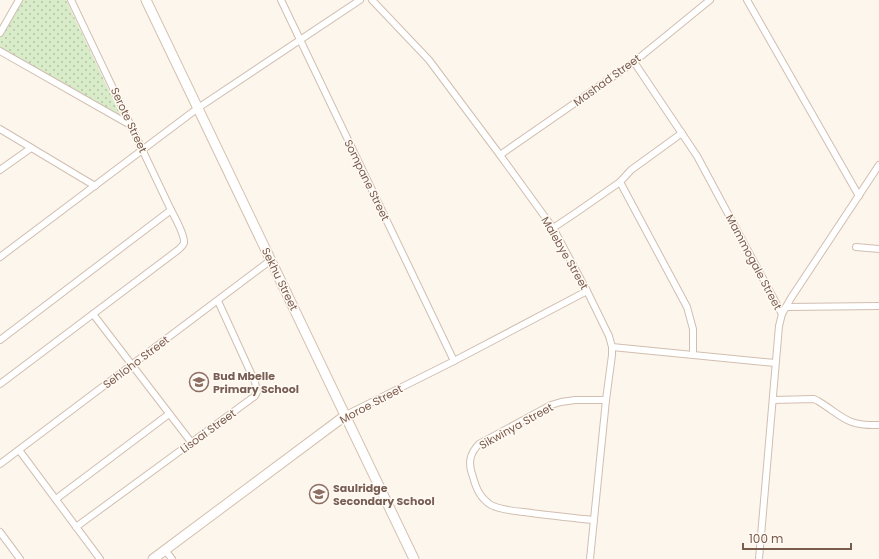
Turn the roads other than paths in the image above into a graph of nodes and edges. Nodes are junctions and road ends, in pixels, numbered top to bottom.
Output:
1 (19, 0) edge
2 (71, 0) edge
3 (146, 0) edge
4 (281, 0) edge
5 (360, 0) edge
6 (372, 0) edge
7 (710, 0) edge
8 (747, 0) edge
9 (0, 34) edge
10 (300, 39) junction
11 (0, 51) edge
12 (634, 62) junction
13 (198, 108) junction
14 (132, 126) junction
15 (0, 129) edge
16 (682, 133) junction
17 (31, 148) junction
18 (143, 149) junction
19 (500, 155) junction
20 (879, 165) edge
21 (0, 170) edge
22 (620, 182) junction
23 (95, 186) junction
24 (859, 196) junction
25 (172, 210) junction
26 (553, 228) junction
27 (856, 247) dead end
28 (879, 249) edge
29 (0, 257) edge
30 (271, 260) junction
31 (588, 291) junction
32 (218, 301) junction
33 (879, 306) edge
34 (786, 307) junction
35 (93, 314) junction
36 (782, 314) junction
37 (0, 340) edge
38 (612, 346) junction
39 (693, 354) junction
40 (454, 361) junction
41 (775, 363) junction
42 (131, 365) junction
43 (0, 384) edge
44 (606, 400) junction
45 (773, 400) junction
46 (169, 414) junction
47 (346, 415) junction
48 (879, 425) edge
49 (192, 442) junction
50 (19, 450) junction
51 (0, 464) edge
52 (56, 499) junction
53 (594, 520) junction
54 (76, 526) junction
55 (0, 532) edge
56 (165, 550) junction
57 (20, 559) edge
58 (100, 559) edge
59 (153, 559) edge
60 (172, 559) edge
61 (414, 559) edge
62 (590, 559) edge
63 (759, 559) edge

1 - 9 street
2 - 14 street, Serote Street
3 - 13 street, Sekhu Street
4 - 10 street, Sompane Street
5 - 10 street
6 - 19 street, Malebye Street
7 - 12 street, Mashad Street
8 - 24 street
10 - 13 street
10 - 40 street, Sompane Street
11 - 14 street
12 - 16 street, Mammogale Street
12 - 19 street, Mashad Street
13 - 18 street
13 - 30 street, Sekhu Street
14 - 18 street, Serote Street
15 - 17 street
16 - 22 street
16 - 36 street, Mammogale Street
17 - 21 street
17 - 23 street
18 - 23 street
18 - 25 street, Serote Street
19 - 26 street, Malebye Street
20 - 24 street
22 - 26 street
22 - 39 street
23 - 29 street
24 - 34 street
25 - 35 street, Serote Street
25 - 37 street
26 - 31 street, Malebye Street
27 - 28 street
30 - 32 street, Sehloho Street
30 - 47 street, Sekhu Street
31 - 38 street, Malebye Street
31 - 40 street, Moroe Street
32 - 42 street, Sehloho Street
32 - 49 street, Lisoai Street
33 - 34 street
34 - 36 street
35 - 42 street
35 - 43 street
36 - 41 street, Mammogale Street
38 - 39 street
38 - 44 street, Malebye Street
39 - 41 street
40 - 47 street, Moroe Street
41 - 45 street, Mammogale Street
42 - 46 street
42 - 50 street, Sehloho Street
44 - 53 street, Malebye Street
44 - 53 street, Sikwinya Street
45 - 48 street
45 - 63 street, Mammogale Street
46 - 49 street
46 - 52 street
47 - 56 street, Moroe Street
47 - 61 street, Sekhu Street
49 - 54 street, Lisoai Street
50 - 51 street, Sehloho Street
50 - 52 street
52 - 54 street
53 - 62 street, Malebye Street
54 - 58 street
55 - 57 street
56 - 59 street, Moroe Street
56 - 60 street

